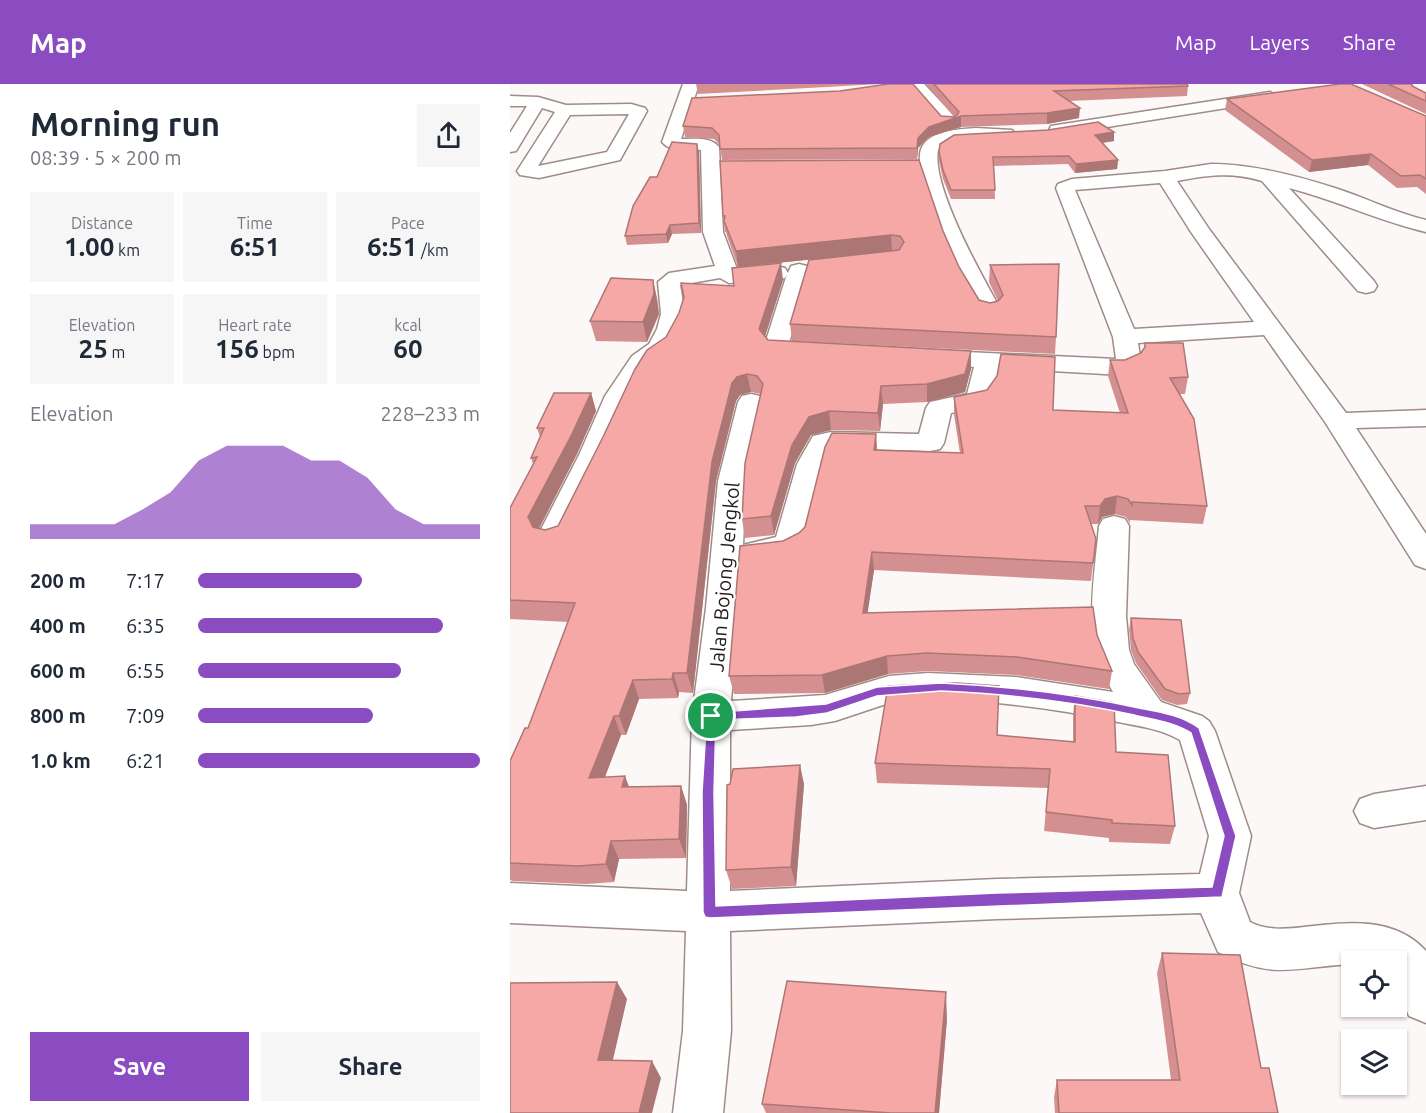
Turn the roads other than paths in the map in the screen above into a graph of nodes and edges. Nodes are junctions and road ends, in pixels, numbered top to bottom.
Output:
1 (905, 84) edge
2 (1278, 88) edge
3 (693, 95) edge
4 (510, 101) edge
5 (538, 102) junction
6 (565, 110) junction
7 (949, 121) edge
8 (510, 147) edge
9 (906, 166) edge
10 (929, 166) junction
11 (710, 168) junction
12 (733, 168) edge
13 (1165, 177) junction
14 (1269, 177) junction
15 (1426, 226) edge
16 (726, 271) junction
17 (1366, 286) dead end
18 (989, 310) edge
19 (1269, 328) junction
20 (1125, 337) junction
21 (837, 353) edge
22 (905, 356) edge
23 (988, 360) junction
24 (751, 402) dead end
25 (1426, 418) edge
26 (1338, 421) junction
27 (1113, 526) dead end
28 (552, 537) edge
29 (726, 553) junction
30 (1426, 558) edge
31 (1149, 714) junction
32 (711, 716) junction
33 (1426, 803) edge
34 (1374, 811) dead end
35 (1217, 893) junction
36 (510, 903) edge
37 (710, 912) junction
38 (1426, 1000) edge
39 (698, 1113) edge

1 - 7 street
2 - 10 street
3 - 11 street
4 - 5 street
5 - 6 street
5 - 8 street
6 - 6 street
9 - 10 street
10 - 18 street
11 - 12 street
11 - 16 street
13 - 14 street
13 - 19 street
13 - 20 street
14 - 15 street
14 - 17 street
16 - 21 street
16 - 28 street
19 - 20 street
19 - 26 street
20 - 23 street
22 - 23 street
23 - 29 street
24 - 29 street, Jalan Bojong Jengkol
25 - 26 street
26 - 30 street
27 - 31 street
29 - 32 street, Jalan Bojong Jengkol
31 - 32 street
31 - 35 street
32 - 37 street, Jalan Bojong Jengkol
33 - 34 street
35 - 37 street
35 - 38 street
36 - 37 street
37 - 39 street, Jalan Bojong Jengkol

